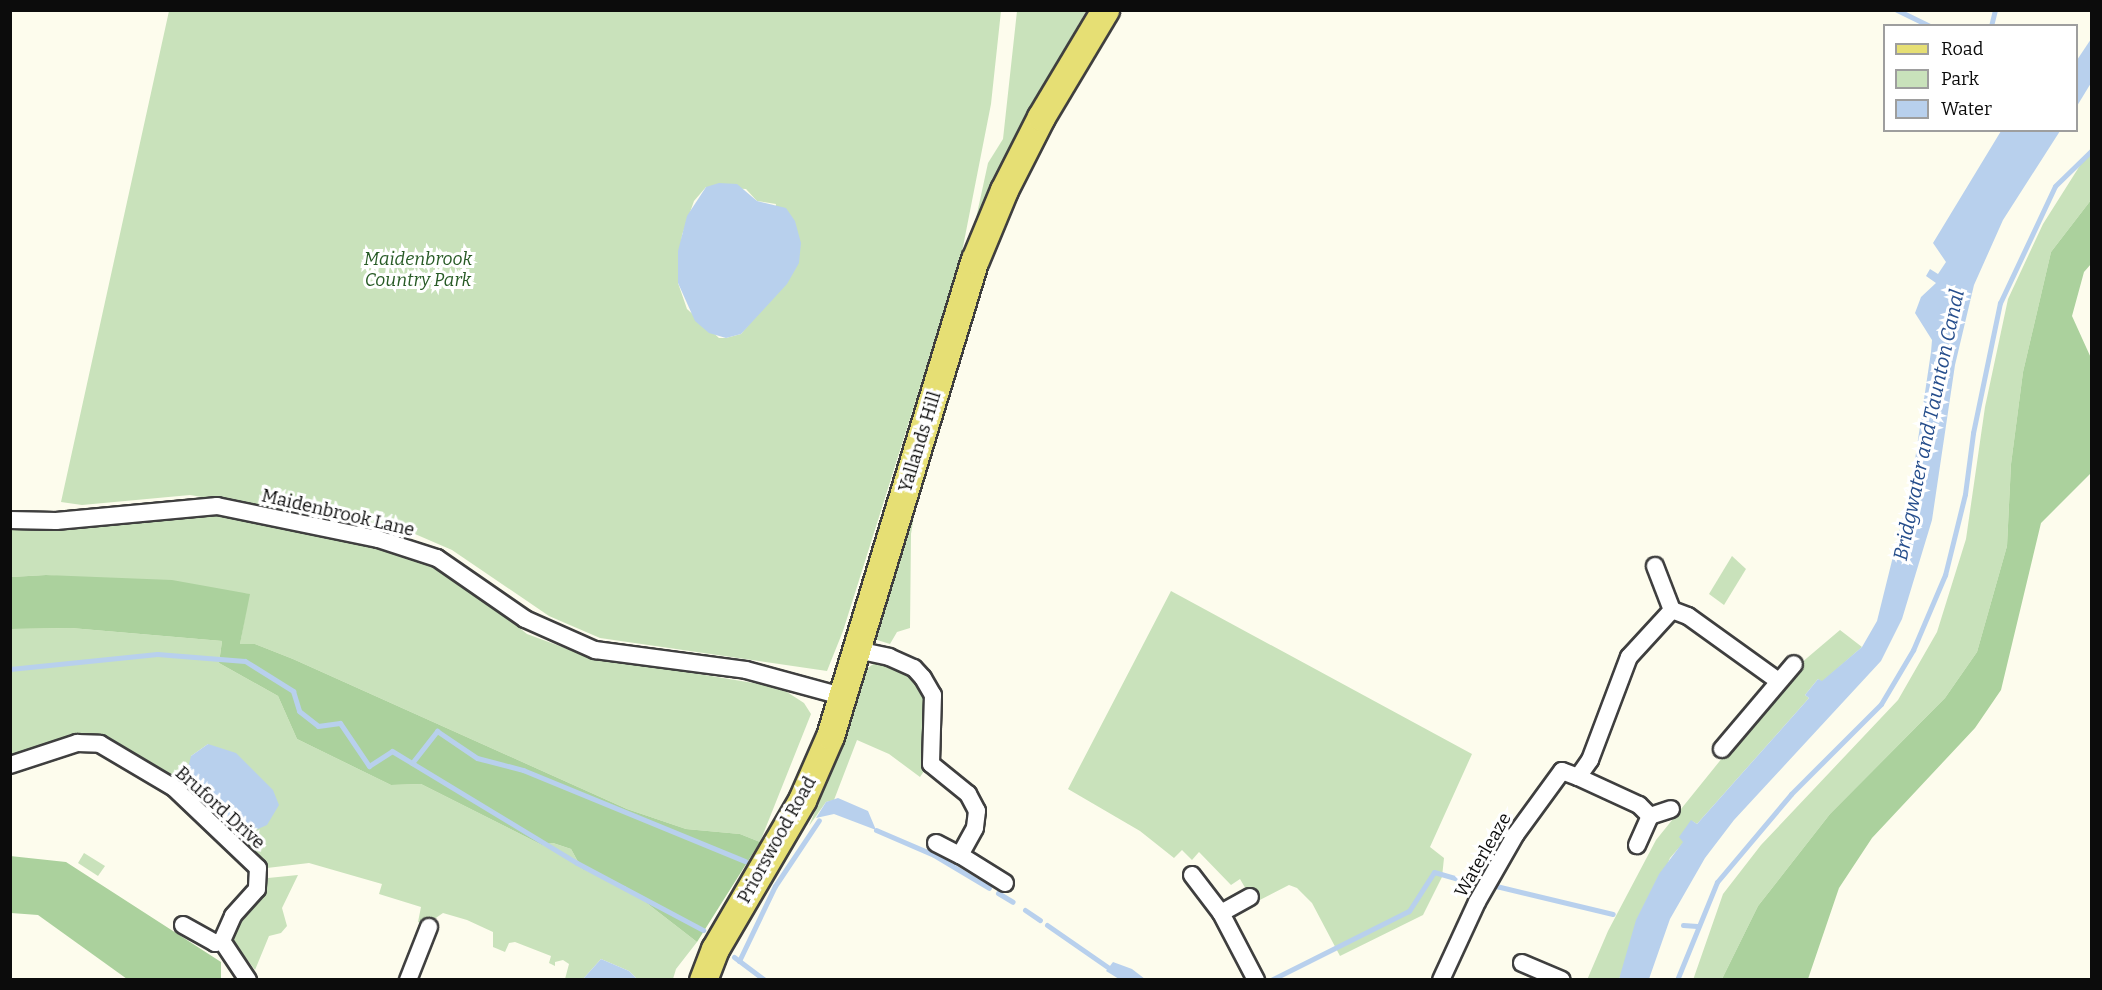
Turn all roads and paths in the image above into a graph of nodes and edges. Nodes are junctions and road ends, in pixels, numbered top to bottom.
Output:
1 (1105, 10) edge
2 (10, 520) edge
3 (1655, 566) dead end
4 (1672, 610) junction
5 (857, 650) junction
6 (1794, 664) dead end
7 (1777, 680) junction
8 (842, 696) junction
9 (1722, 749) dead end
10 (10, 765) edge
11 (1578, 777) junction
12 (1671, 809) dead end
13 (1650, 816) junction
14 (936, 843) dead end
15 (1637, 845) dead end
16 (960, 855) junction
17 (1192, 875) dead end
18 (1005, 883) dead end
19 (1250, 897) dead end
20 (1221, 913) junction
21 (183, 925) dead end
22 (429, 927) dead end
23 (222, 941) junction
24 (1522, 963) dead end
25 (412, 978) edge
26 (248, 980) edge
27 (703, 980) edge
28 (1256, 980) edge
29 (1441, 980) edge
30 (1562, 980) edge

1 - 5 main road, Yallands Hill
2 - 8 street, Maidenbrook Lane
3 - 4 street
4 - 7 street
4 - 11 street
5 - 8 main road, Yallands Hill
5 - 16 street
6 - 7 street
7 - 9 street
8 - 27 main road, Priorswood Road
10 - 23 street, Bruford Drive
11 - 13 street
11 - 29 street, Waterleaze
12 - 13 street
13 - 15 street
14 - 16 street
16 - 18 street
17 - 20 street
19 - 20 street
20 - 28 street
21 - 23 street
22 - 25 street
23 - 26 street
24 - 30 street

